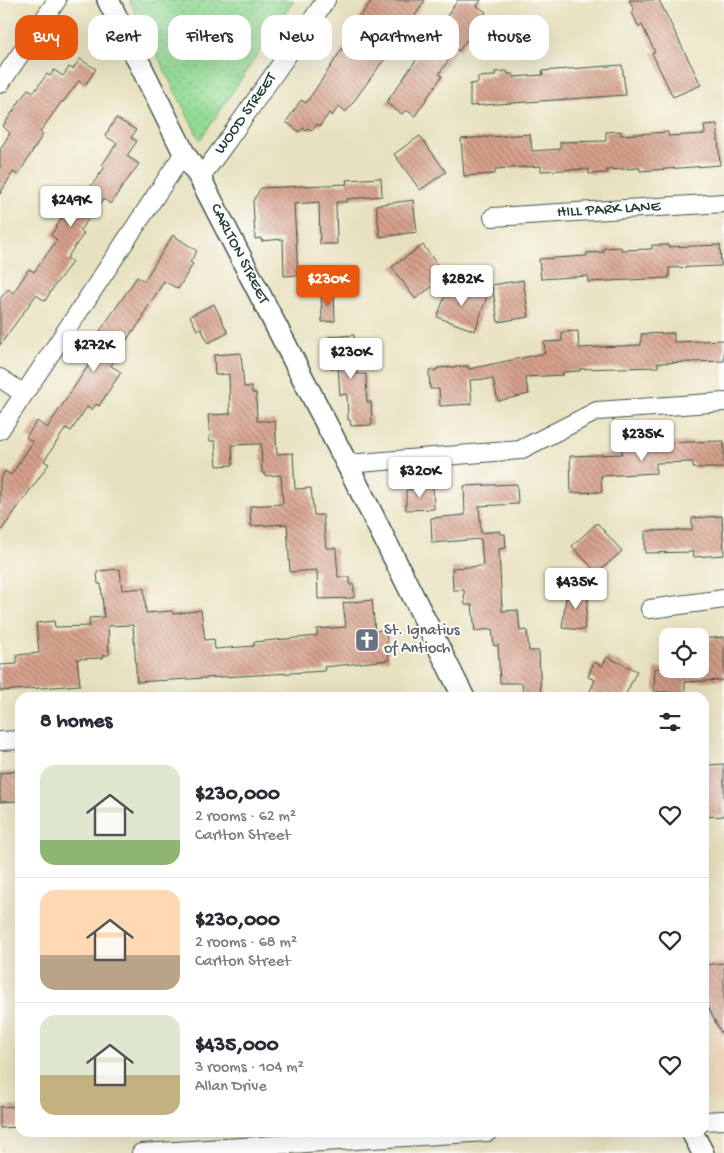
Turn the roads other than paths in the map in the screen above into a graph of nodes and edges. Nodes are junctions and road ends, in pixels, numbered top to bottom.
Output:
1 (57, 0) edge
2 (108, 0) edge
3 (326, 0) edge
4 (0, 84) edge
5 (184, 153) junction
6 (200, 178) junction
7 (724, 203) edge
8 (493, 216) dead end
9 (0, 378) edge
10 (24, 394) junction
11 (724, 402) edge
12 (0, 430) edge
13 (347, 464) junction
14 (724, 599) edge
15 (650, 608) dead end
16 (461, 692) edge
17 (15, 740) edge
18 (0, 741) edge
19 (724, 1120) edge
20 (709, 1121) edge
21 (317, 1137) edge
22 (695, 1137) edge
23 (141, 1153) edge
24 (703, 1153) edge

1 - 4 street
2 - 5 main road, CARLTON STREET
3 - 6 street, WOOD STREET
5 - 6 main road, CARLTON STREET
5 - 10 street
6 - 13 main road, CARLTON STREET
7 - 8 street, HILL PARK LANE
9 - 10 street
10 - 12 street
11 - 13 street
13 - 16 main road, CARLTON STREET
14 - 15 street
17 - 18 street
19 - 20 street
21 - 23 street
22 - 24 main road

